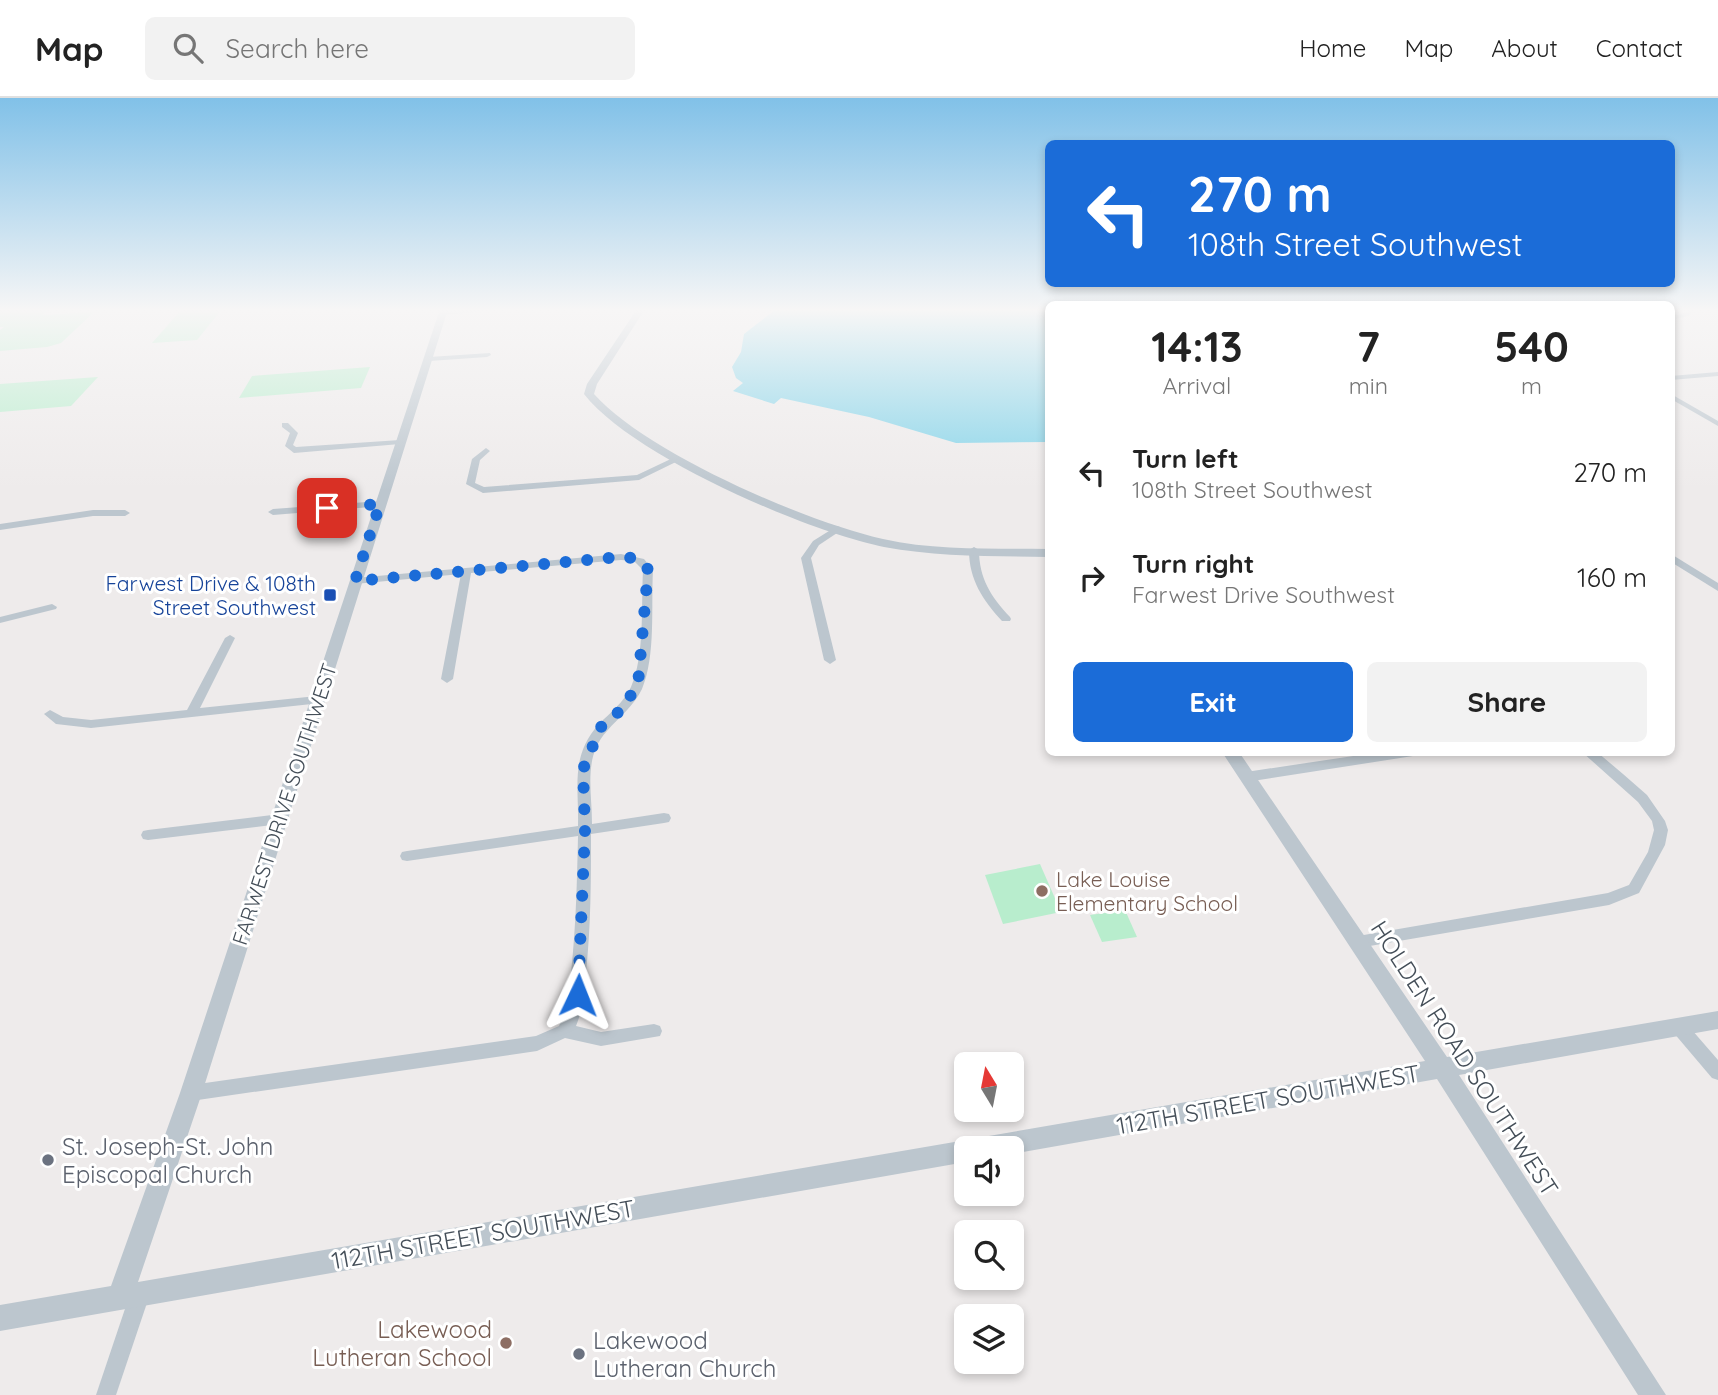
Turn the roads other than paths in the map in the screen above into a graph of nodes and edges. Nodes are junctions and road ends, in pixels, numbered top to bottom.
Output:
1 (425, 370) edge
2 (601, 370) edge
3 (1718, 373) edge
4 (1675, 377) edge
5 (1675, 398) edge
6 (1718, 424) edge
7 (285, 425) dead end
8 (400, 442) junction
9 (486, 452) dead end
10 (678, 459) junction
11 (380, 504) junction
12 (273, 512) dead end
13 (124, 513) dead end
14 (0, 527) edge
15 (837, 529) junction
16 (974, 550) junction
17 (1045, 553) edge
18 (640, 559) joint
19 (1675, 560) edge
20 (467, 570) junction
21 (355, 581) junction
22 (1718, 588) edge
23 (52, 607) dead end
24 (1006, 619) dead end
25 (0, 620) edge
26 (230, 638) dead end
27 (830, 660) dead end
28 (447, 679) dead end
29 (317, 700) junction
30 (192, 712) junction
31 (50, 714) dead end
32 (1233, 756) edge
33 (1385, 756) edge
34 (1592, 756) edge
35 (1246, 776) junction
36 (664, 818) dead end
37 (280, 820) junction
38 (585, 830) junction
39 (148, 835) dead end
40 (407, 856) dead end
41 (1358, 942) junction
42 (1718, 1020) edge
43 (1679, 1027) junction
44 (565, 1031) junction
45 (654, 1031) dead end
46 (1443, 1069) junction
47 (1718, 1072) edge
48 (191, 1094) junction
49 (1024, 1141) edge
50 (954, 1153) edge
51 (130, 1295) junction
52 (0, 1318) edge
53 (106, 1395) edge
54 (1654, 1395) edge

1 - 8 street, FARWEST DRIVE SOUTHWEST
2 - 10 street
3 - 4 street
5 - 6 street
7 - 8 street
8 - 11 street, FARWEST DRIVE SOUTHWEST
9 - 10 street
10 - 15 street
11 - 12 street
11 - 21 street, FARWEST DRIVE SOUTHWEST
13 - 14 street
15 - 16 street
15 - 27 street
16 - 17 street
16 - 24 street
18 - 20 street
18 - 38 street
19 - 22 street
20 - 21 street
20 - 28 street
21 - 29 street, FARWEST DRIVE SOUTHWEST
23 - 25 street
26 - 30 street
29 - 30 street
29 - 37 street, FARWEST DRIVE SOUTHWEST
30 - 31 street
32 - 35 street, HOLDEN ROAD SOUTHWEST
33 - 35 street
34 - 41 street
35 - 41 street, HOLDEN ROAD SOUTHWEST
36 - 38 street
37 - 39 street
37 - 48 street, FARWEST DRIVE SOUTHWEST
38 - 40 street
38 - 44 street
41 - 46 street, HOLDEN ROAD SOUTHWEST
42 - 43 street, 112TH STREET SOUTHWEST
43 - 46 street, 112TH STREET SOUTHWEST
43 - 47 street
44 - 45 street
44 - 48 street
46 - 49 street, 112TH STREET SOUTHWEST
46 - 54 street, HOLDEN ROAD SOUTHWEST
48 - 51 street, FARWEST DRIVE SOUTHWEST
50 - 51 street, 112TH STREET SOUTHWEST
51 - 52 street, 112TH STREET SOUTHWEST
51 - 53 street, FARWEST DRIVE SOUTHWEST

